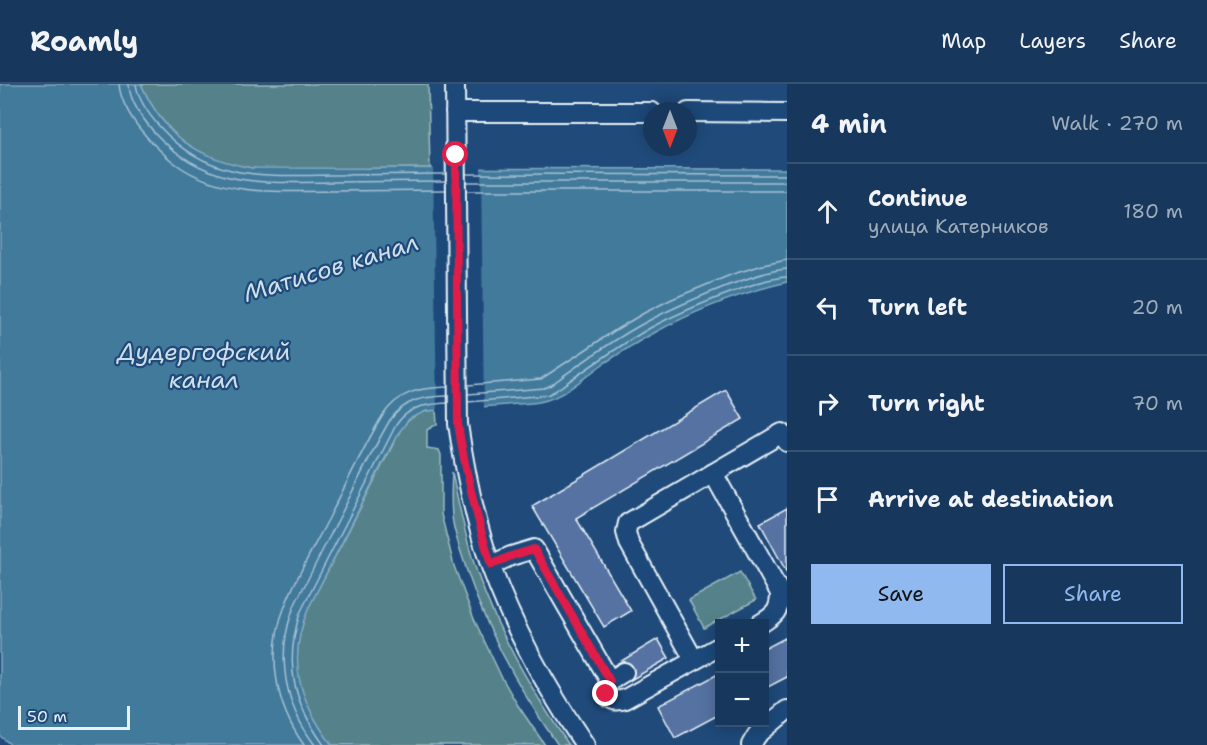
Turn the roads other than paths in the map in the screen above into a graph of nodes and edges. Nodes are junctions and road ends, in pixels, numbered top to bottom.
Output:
1 (455, 84) edge
2 (455, 112) junction
3 (643, 112) edge
4 (697, 112) edge
5 (787, 113) edge
6 (787, 442) edge
7 (713, 473) junction
8 (491, 565) junction
9 (768, 619) edge
10 (715, 649) edge
11 (694, 660) junction
12 (787, 710) edge
13 (585, 745) edge
14 (751, 745) edge

1 - 2 street
2 - 3 street
2 - 8 street
4 - 5 street
6 - 7 street
7 - 9 street
7 - 11 street
8 - 11 street
8 - 13 street
10 - 11 street
12 - 14 street

